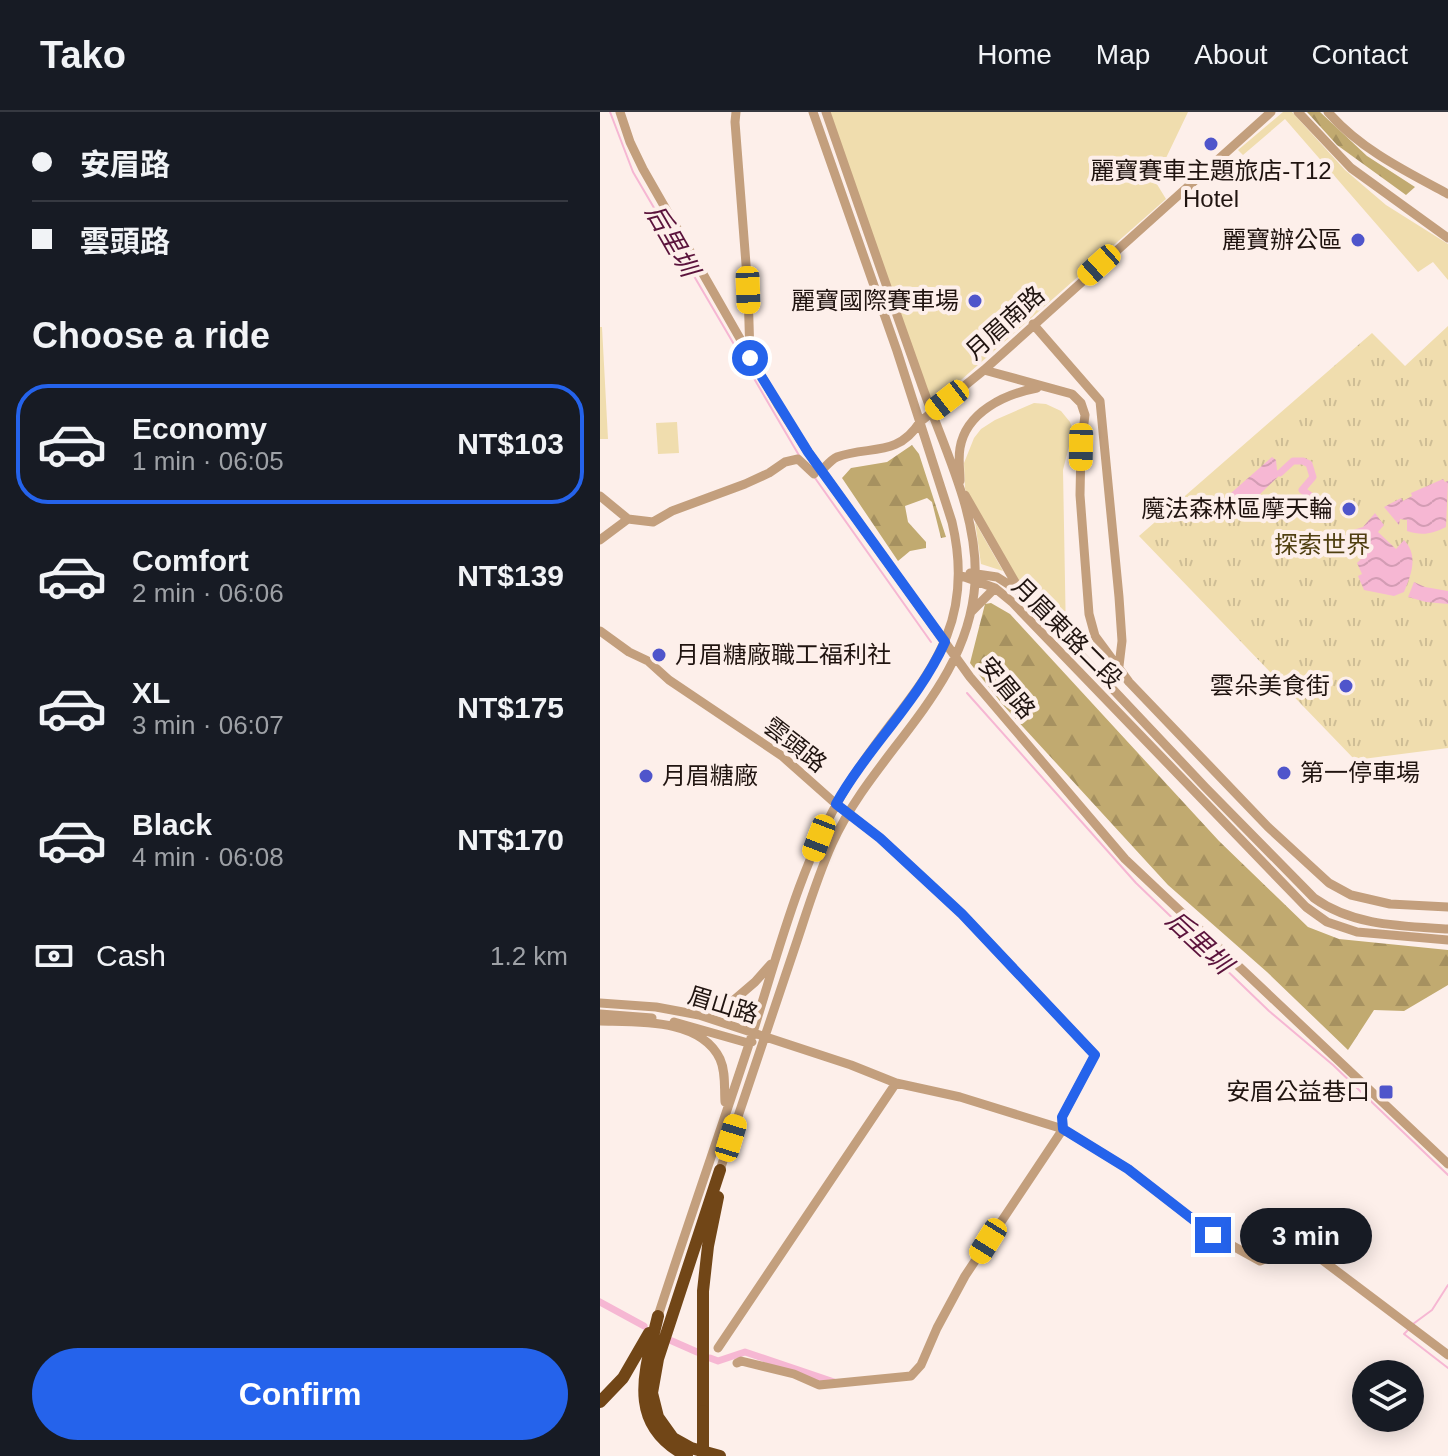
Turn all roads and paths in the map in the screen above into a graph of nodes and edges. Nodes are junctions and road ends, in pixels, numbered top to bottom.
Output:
1 (620, 112) edge
2 (736, 112) edge
3 (813, 112) edge
4 (826, 112) edge
5 (1271, 112) edge
6 (1298, 112) edge
7 (1328, 112) edge
8 (1448, 194) edge
9 (1448, 238) edge
10 (1033, 324) junction
11 (750, 358) junction
12 (984, 370) junction
13 (1040, 387) junction
14 (931, 412) junction
15 (920, 422) junction
16 (818, 472) junction
17 (960, 486) junction
18 (600, 496) edge
19 (628, 519) junction
20 (600, 540) edge
21 (959, 575) junction
22 (975, 578) junction
23 (995, 588) junction
24 (1022, 593) junction
25 (971, 612) junction
26 (600, 631) edge
27 (945, 642) junction
28 (956, 658) junction
29 (1119, 666) junction
30 (836, 804) junction
31 (848, 812) junction
32 (1448, 907) edge
33 (1448, 929) edge
34 (1448, 940) edge
35 (776, 958) junction
36 (600, 1003) edge
37 (600, 1014) edge
38 (699, 1015) junction
39 (600, 1021) edge
40 (753, 1031) junction
41 (763, 1038) junction
42 (748, 1043) junction
43 (896, 1083) junction
44 (725, 1111) junction
45 (1063, 1129) junction
46 (1448, 1164) edge
47 (720, 1170) junction
48 (658, 1316) junction
49 (718, 1348) dead end
50 (1448, 1355) edge
51 (737, 1363) dead end
52 (600, 1402) edge
53 (687, 1456) edge
54 (703, 1456) edge
55 (720, 1456) edge

1 - 11 street, 安眉路
2 - 11 street
3 - 15 street
4 - 14 street
5 - 10 street, 月眉南路
6 - 9 street
7 - 8 street
10 - 12 street, 月眉南路
10 - 29 street
11 - 16 street, 安眉路
12 - 13 street
12 - 14 street, 月眉南路
13 - 17 street
13 - 29 street
14 - 15 street, 月眉南路
14 - 17 street
15 - 16 street, 月眉南路
15 - 21 street
16 - 19 street
16 - 27 street, 安眉路
17 - 22 street
17 - 24 street
18 - 19 street
19 - 20 street
21 - 22 street, 月眉東路二段
21 - 27 street
22 - 23 street, 月眉東路二段
22 - 24 street, 月眉東路二段
22 - 25 street
23 - 25 street
23 - 34 street, 月眉東路二段
24 - 33 street, 月眉東路二段
25 - 28 street
26 - 30 street, 雲頭路
27 - 28 street, 安眉路
27 - 30 street
28 - 31 street
28 - 46 street, 安眉路
29 - 32 street
30 - 31 street, 雲頭路
30 - 35 street
31 - 41 street
31 - 45 street, 雲頭路
35 - 38 street
35 - 40 street
36 - 38 street, 眉山路
37 - 42 street, 眉山路
38 - 40 street, 眉山路
39 - 44 street
40 - 41 street, 眉山路
40 - 42 street
41 - 42 street, 眉山路
41 - 43 street
41 - 47 street
42 - 44 street
43 - 45 street
43 - 49 street
44 - 48 street
45 - 50 street
45 - 51 street, 雲頭路
47 - 54 highway, bridge
47 - 55 highway
48 - 52 highway
48 - 53 highway

